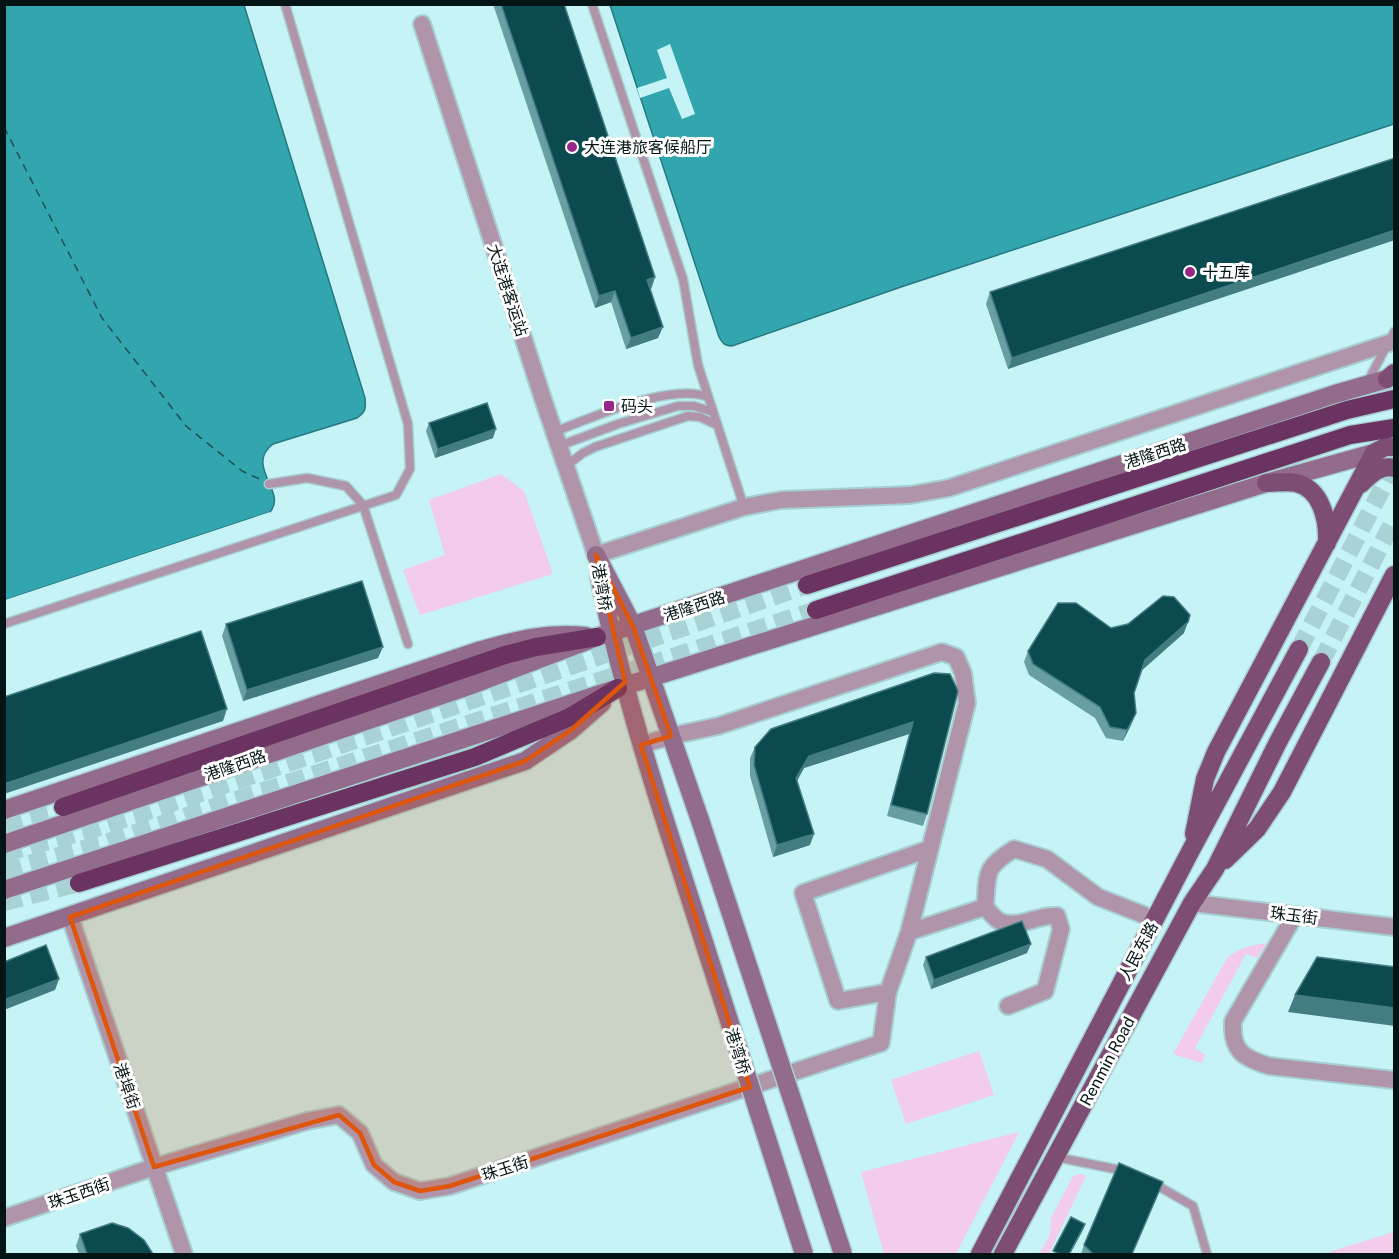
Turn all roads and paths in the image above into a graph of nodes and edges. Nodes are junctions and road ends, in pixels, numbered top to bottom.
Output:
1 (285, 4) edge
2 (592, 4) edge
3 (422, 24) dead end
4 (1392, 337) edge
5 (1392, 377) edge
6 (1366, 385) junction
7 (1335, 394) junction
8 (708, 397) junction
9 (1387, 400) edge
10 (713, 412) junction
11 (718, 425) junction
12 (1395, 428) edge
13 (556, 439) junction
14 (1395, 447) edge
15 (1374, 453) junction
16 (566, 466) junction
17 (1395, 468) edge
18 (1266, 483) junction
19 (269, 484) dead end
20 (1355, 490) junction
21 (363, 506) junction
22 (744, 507) junction
23 (1327, 543) junction
24 (596, 555) junction
25 (1395, 574) edge
26 (807, 585) tunnel mouth
27 (816, 610) tunnel mouth
28 (4, 624) edge
29 (633, 626) junction
30 (604, 635) junction
31 (408, 644) dead end
32 (1299, 649) tunnel mouth
33 (1321, 662) tunnel mouth
34 (650, 678) junction
35 (622, 687) junction
36 (671, 736) junction
37 (641, 746) junction
38 (63, 807) tunnel mouth
39 (4, 810) edge
40 (4, 844) edge
41 (929, 849) junction
42 (1191, 850) junction
43 (1215, 869) junction
44 (79, 883) tunnel mouth
45 (4, 890) edge
46 (1192, 903) junction
47 (985, 908) junction
48 (1144, 915) dead end
49 (1295, 915) junction
50 (70, 917) junction
51 (1395, 927) edge
52 (909, 932) junction
53 (4, 938) edge
54 (888, 992) junction
55 (1008, 1006) dead end
56 (1395, 1080) edge
57 (1055, 1157) junction
58 (154, 1167) junction
59 (1134, 1173) edge
60 (1144, 1178) edge
61 (4, 1218) edge
62 (184, 1254) edge
63 (804, 1254) edge
64 (843, 1254) edge
65 (980, 1254) edge
66 (1003, 1254) edge
67 (1207, 1254) edge

1 - 21 lane
2 - 8 lane
3 - 13 street, 大连港客运站
4 - 6 lane
4 - 22 street
5 - 6 main road, 港隆西路
6 - 7 main road, 港隆西路
7 - 9 main road
7 - 29 main road, 港隆西路
8 - 10 lane
8 - 13 lane
9 - 26 highway
10 - 11 lane
10 - 13 lane
11 - 16 lane
11 - 22 lane
12 - 27 highway
13 - 16 street, 大连港客运站
14 - 15 main road
15 - 18 main road
15 - 20 main road
16 - 24 street, 大连港客运站
17 - 20 main road
18 - 23 main road
18 - 34 main road
19 - 21 lane
20 - 23 main road
21 - 28 lane
21 - 31 lane
22 - 24 street
23 - 42 main road
24 - 29 main road, 港湾桥
24 - 30 main road, 港湾桥
25 - 43 main road
29 - 30 main road, 港隆西路
29 - 34 main road, 港湾桥
30 - 35 main road, 港湾桥
30 - 38 highway
30 - 39 main road
30 - 40 main road, 港隆西路
32 - 42 main road, 人民东路
33 - 43 main road
34 - 35 main road
34 - 36 main road, 港湾桥
35 - 37 main road, 港湾桥
35 - 44 highway
35 - 45 main road
35 - 50 main road
36 - 37 street
36 - 41 street
36 - 64 main road, 港湾桥, bridge
37 - 63 main road, 港湾桥, bridge
41 - 52 street
41 - 54 street
42 - 65 main road, 人民东路
43 - 46 main road, Renmin Road
46 - 49 street, 珠玉街
46 - 57 main road, Renmin Road
47 - 48 street
47 - 52 street
47 - 55 street
49 - 51 street, 珠玉街
49 - 56 street
50 - 53 main road
50 - 58 street, 港埠街
52 - 54 street
54 - 58 street, 珠玉街
57 - 59 lane
57 - 66 main road, Renmin Road
58 - 61 street, 珠玉西街
58 - 62 street, 港埠街
60 - 67 lane

